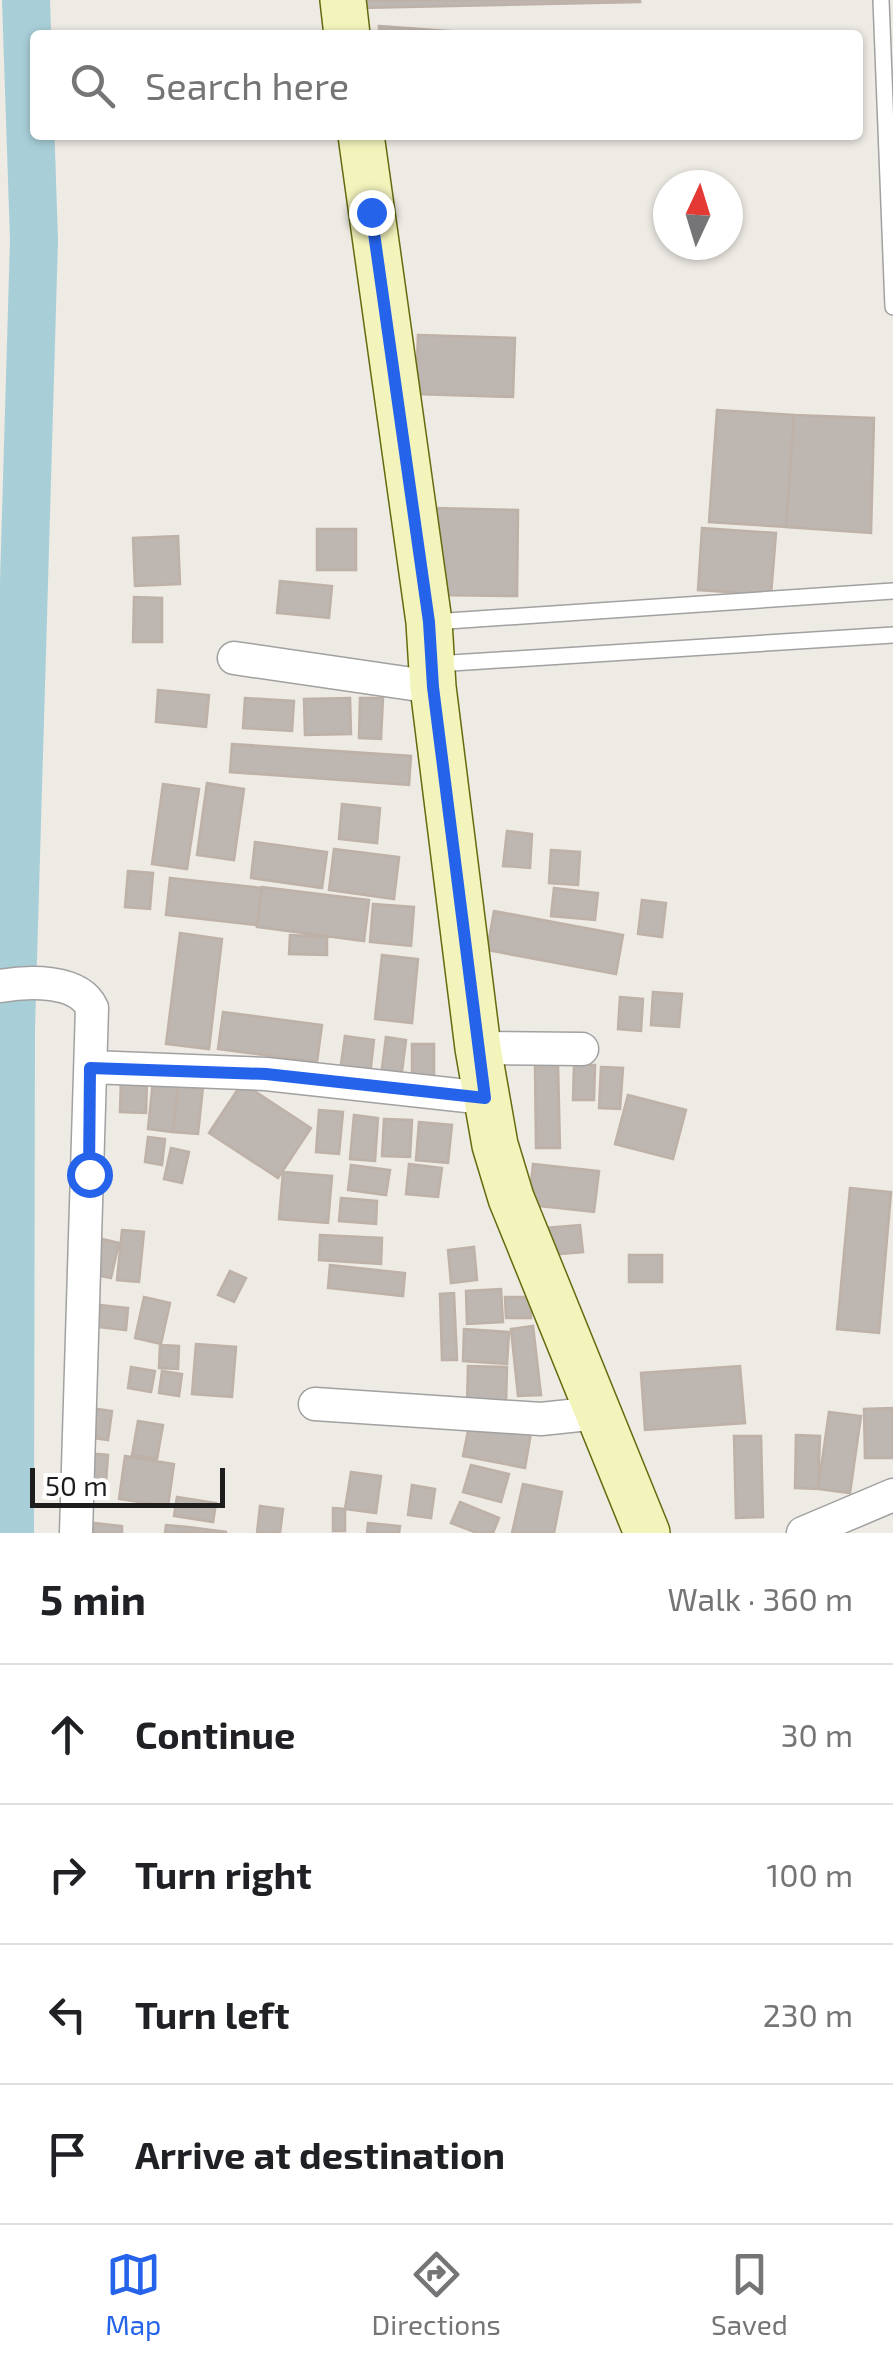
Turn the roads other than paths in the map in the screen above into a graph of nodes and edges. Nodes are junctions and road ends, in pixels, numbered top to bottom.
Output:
1 (343, 0) edge
2 (881, 0) edge
3 (347, 30) edge
4 (362, 140) edge
5 (893, 308) edge
6 (893, 592) edge
7 (893, 635) edge
8 (431, 657) junction
9 (234, 658) dead end
10 (3, 986) edge
11 (478, 1048) junction
12 (582, 1049) dead end
13 (90, 1068) junction
14 (485, 1098) junction
15 (314, 1404) dead end
16 (598, 1413) junction
17 (893, 1496) edge
18 (76, 1533) edge
19 (647, 1533) edge
20 (802, 1533) edge

1 - 3 main road
2 - 5 lane
4 - 8 main road
6 - 8 lane
7 - 8 lane
8 - 9 street
8 - 11 main road
10 - 13 street
11 - 12 street
11 - 14 main road
13 - 14 street
13 - 18 street
14 - 16 main road
15 - 16 street
16 - 19 main road
17 - 20 street

